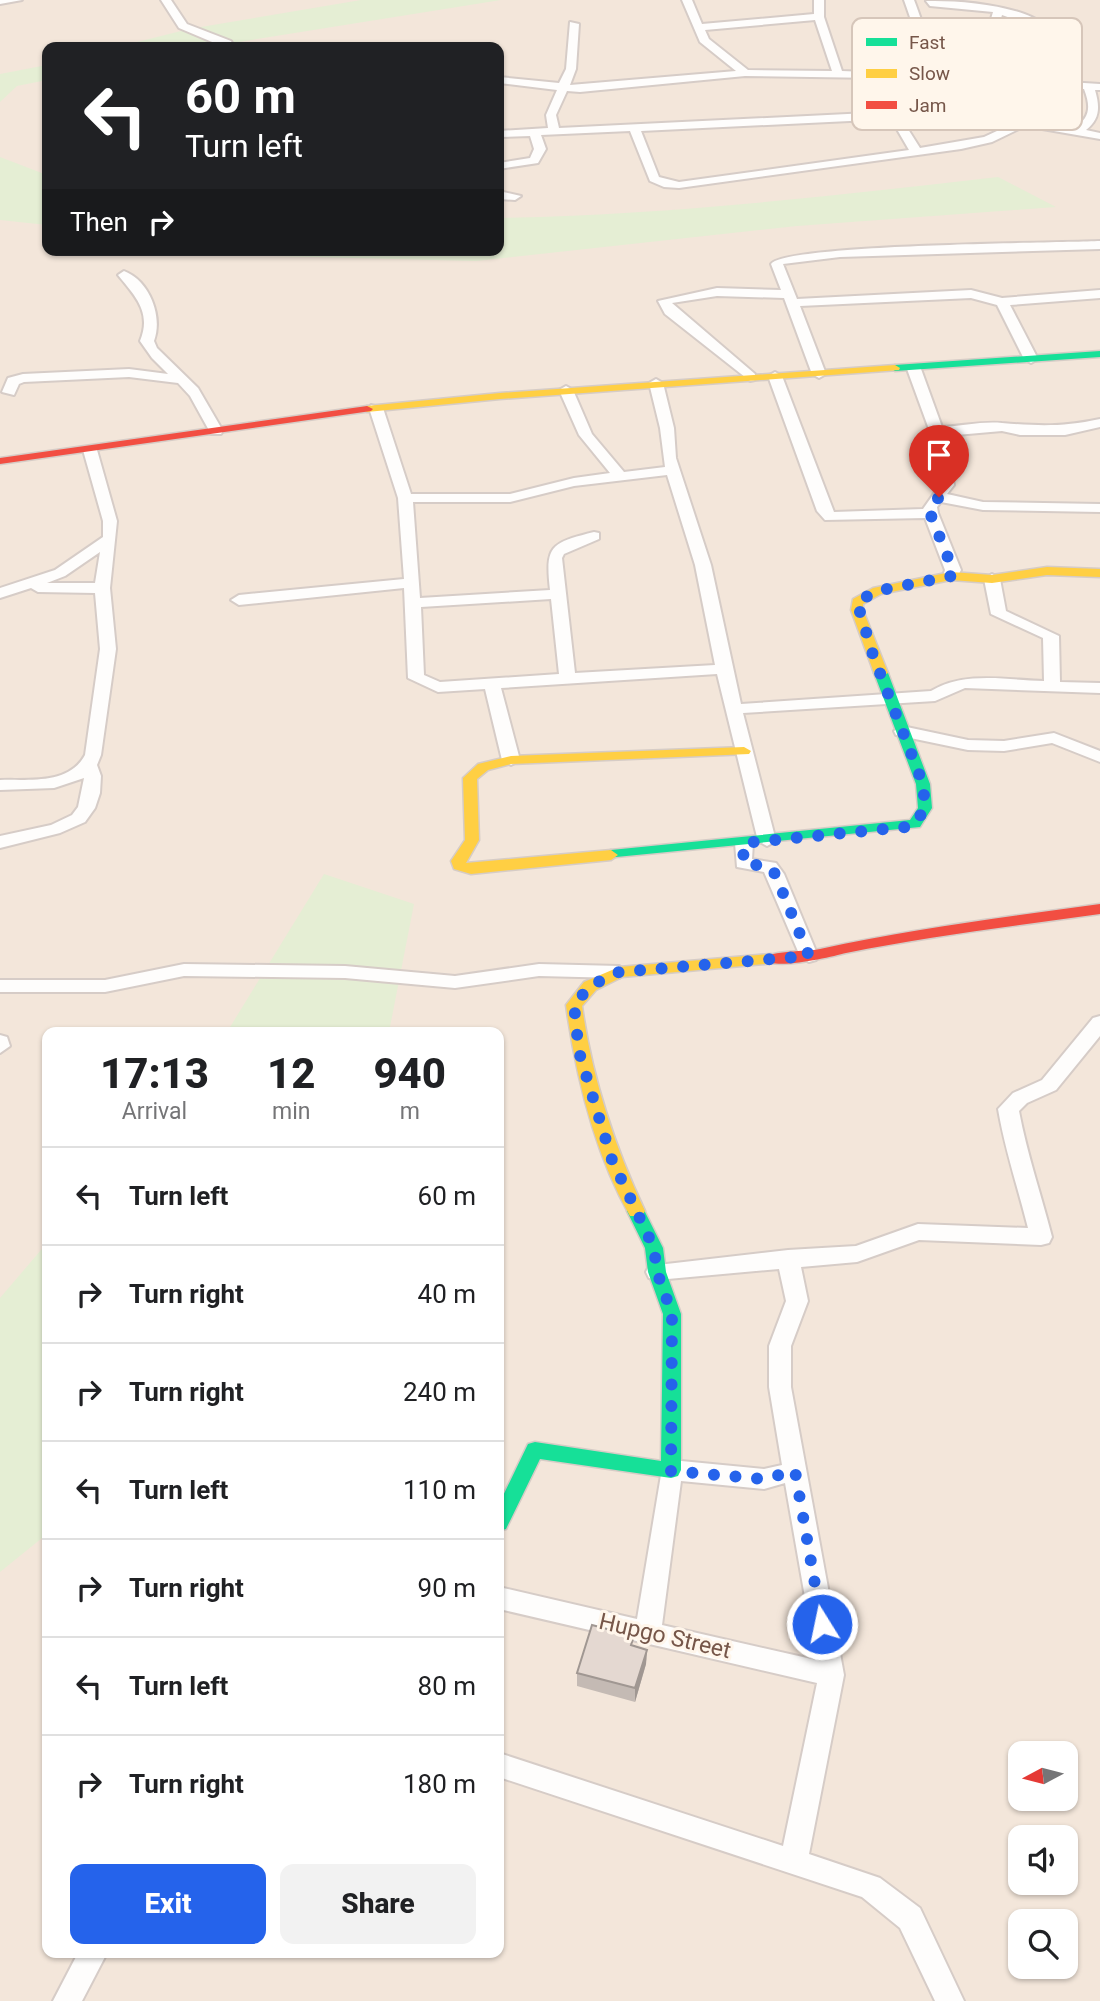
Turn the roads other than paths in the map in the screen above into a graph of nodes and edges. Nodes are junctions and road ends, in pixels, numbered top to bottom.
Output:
1 (17, 0) edge
2 (166, 0) edge
3 (687, 0) edge
4 (819, 0) edge
5 (909, 0) edge
6 (0, 1) edge
7 (930, 3) dead end
8 (998, 11) junction
9 (819, 17) junction
10 (916, 18) edge
11 (996, 18) edge
12 (1025, 18) edge
13 (574, 24) dead end
14 (699, 26) junction
15 (224, 42) edge
16 (746, 73) junction
17 (838, 74) junction
18 (852, 74) edge
19 (504, 81) edge
20 (564, 87) junction
21 (1094, 87) edge
22 (852, 117) edge
23 (634, 126) junction
24 (1082, 128) edge
25 (554, 130) junction
26 (903, 130) edge
27 (1009, 130) edge
28 (1078, 130) edge
29 (535, 133) junction
30 (504, 134) edge
31 (1100, 136) edge
32 (917, 152) junction
33 (504, 165) edge
34 (504, 195) edge
35 (515, 196) dead end
36 (1100, 245) edge
37 (124, 275) dead end
38 (1100, 294) edge
39 (789, 298) junction
40 (1002, 302) junction
41 (1100, 355) edge
42 (1031, 359) junction
43 (914, 369) junction
44 (819, 374) junction
45 (775, 376) junction
46 (750, 377) junction
47 (178, 379) junction
48 (656, 383) junction
49 (566, 390) junction
50 (9, 393) dead end
51 (376, 408) junction
52 (1100, 423) edge
53 (216, 431) junction
54 (937, 432) junction
55 (90, 450) junction
56 (0, 461) edge
57 (674, 470) junction
58 (620, 476) junction
59 (939, 497) junction
60 (405, 498) junction
61 (1100, 508) edge
62 (930, 513) junction
63 (594, 536) dead end
64 (110, 539) junction
65 (1100, 573) edge
66 (951, 576) junction
67 (992, 579) junction
68 (413, 583) junction
69 (27, 586) junction
70 (102, 588) junction
71 (0, 593) edge
72 (558, 594) junction
73 (239, 600) dead end
74 (411, 603) junction
75 (724, 669) junction
76 (568, 679) junction
77 (492, 684) junction
78 (1052, 685) junction
79 (1100, 688) edge
80 (890, 699) junction
81 (734, 709) junction
82 (902, 731) junction
83 (744, 751) junction
84 (1100, 757) edge
85 (512, 760) junction
86 (89, 766) junction
87 (0, 785) edge
88 (767, 841) junction
89 (0, 843) edge
90 (744, 843) junction
91 (1100, 909) edge
92 (809, 956) junction
93 (619, 972) junction
94 (1, 988) edge
95 (1100, 1023) edge
96 (788, 1258) junction
97 (657, 1272) junction
98 (671, 1471) junction
99 (795, 1471) junction
100 (504, 1513) edge
101 (504, 1599) edge
102 (648, 1632) junction
103 (831, 1675) junction
104 (504, 1767) edge
105 (794, 1860) junction
106 (90, 1958) edge
107 (67, 2001) edge
108 (950, 2001) edge

1 - 6 street
2 - 15 street
3 - 14 street
4 - 9 street
5 - 10 street
7 - 8 street
8 - 11 street
8 - 12 street
9 - 14 street
9 - 17 street
13 - 20 street
14 - 16 street
16 - 17 street
16 - 20 street
17 - 18 street
19 - 20 street
20 - 25 street
21 - 24 street
22 - 23 street
23 - 25 street
23 - 32 street
25 - 29 street
26 - 32 street
27 - 32 street
28 - 31 street
29 - 30 street
29 - 33 street
34 - 35 street
36 - 39 street
37 - 47 street
38 - 40 street
39 - 40 street
39 - 44 street
39 - 46 street
40 - 42 street
41 - 42 street
42 - 43 street
43 - 44 street
43 - 54 street
44 - 45 street
45 - 46 street
45 - 62 street
46 - 48 street
47 - 50 street
47 - 53 street
48 - 49 street
48 - 57 street
49 - 51 street
49 - 58 street
51 - 53 street
51 - 60 street
52 - 54 street
53 - 55 street
54 - 59 street
55 - 56 street
55 - 64 street
57 - 58 street
57 - 75 street
58 - 60 street
59 - 61 street
59 - 62 street
60 - 68 street
62 - 66 street
63 - 72 street
64 - 69 street
64 - 70 street
65 - 67 street
66 - 67 street
66 - 80 street
67 - 78 street
68 - 73 street
68 - 74 street
69 - 70 street
69 - 71 street
70 - 86 street
72 - 74 street
72 - 76 street
74 - 77 street
75 - 76 street
75 - 81 street
76 - 77 street
77 - 85 street
78 - 79 street
78 - 80 street
80 - 81 street
80 - 82 street
81 - 83 street
82 - 84 street
82 - 88 street
83 - 85 street
83 - 88 street
85 - 90 street
86 - 87 street
86 - 89 street
88 - 90 street
90 - 92 street
91 - 92 street
92 - 93 street
93 - 94 street
93 - 97 street
95 - 96 street
96 - 97 street
96 - 99 street
97 - 98 street
98 - 99 street
98 - 100 street
98 - 102 street
99 - 103 street
101 - 102 street, Hupgo Street
102 - 103 street, Hupgo Street
103 - 105 street
104 - 105 street
105 - 108 street
106 - 107 street

